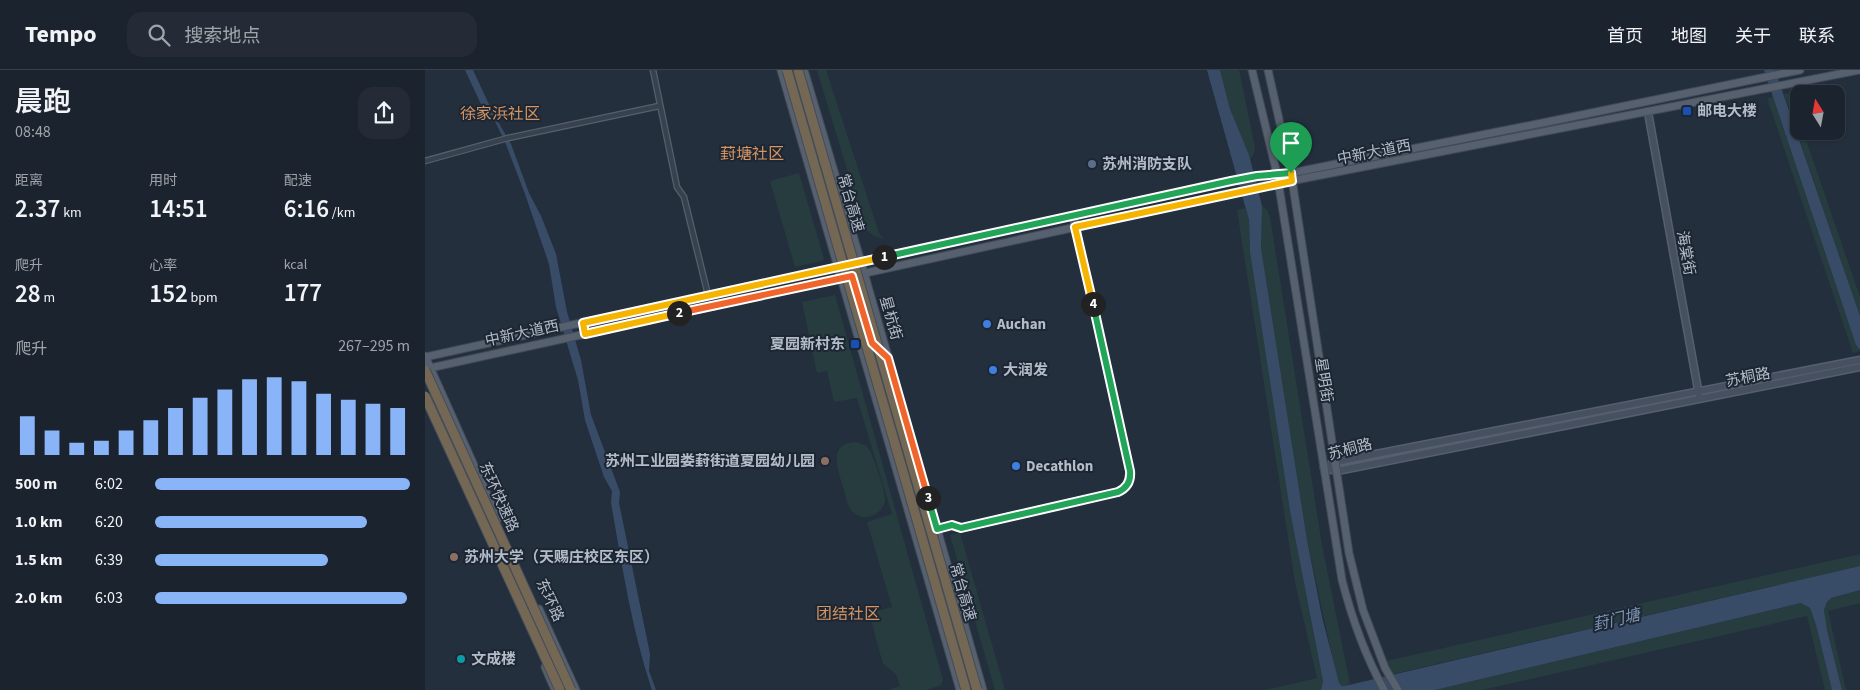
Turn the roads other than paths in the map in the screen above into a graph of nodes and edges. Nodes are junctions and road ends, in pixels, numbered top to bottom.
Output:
1 (653, 70) edge
2 (781, 70) edge
3 (787, 70) edge
4 (797, 70) edge
5 (804, 70) edge
6 (1253, 70) edge
7 (1268, 70) edge
8 (1800, 70) edge
9 (1860, 70) edge
10 (659, 106) junction
11 (1648, 112) junction
12 (425, 161) edge
13 (809, 168) junction
14 (1291, 173) junction
15 (1277, 174) junction
16 (1292, 181) junction
17 (1279, 183) junction
18 (1073, 216) junction
19 (1075, 227) junction
20 (861, 262) junction
21 (849, 264) junction
22 (838, 267) junction
23 (864, 273) junction
24 (852, 276) junction
25 (842, 278) junction
26 (708, 295) junction
27 (583, 323) junction
28 (585, 334) junction
29 (425, 357) edge
30 (888, 358) junction
31 (1860, 360) edge
32 (1860, 367) edge
33 (427, 369) edge
34 (1698, 392) junction
35 (425, 396) edge
36 (1699, 399) junction
37 (425, 405) edge
38 (1335, 462) junction
39 (1324, 468) junction
40 (1337, 470) junction
41 (937, 529) junction
42 (526, 581) junction
43 (509, 588) junction
44 (981, 688) edge
45 (555, 690) edge
46 (560, 690) edge
47 (571, 690) edge
48 (576, 690) edge
49 (960, 690) edge
50 (967, 690) edge
51 (1384, 690) edge
52 (1398, 690) edge

1 - 10 street
2 - 13 main road
3 - 50 highway, 常台高速, bridge
4 - 44 highway, 常台高速, bridge
5 - 20 main road, 星杭街
6 - 15 main road, 星明街
7 - 14 main road, 星明街
8 - 14 main road, 中新大道西
9 - 11 main road, 中新大道西
10 - 12 street
10 - 26 street
11 - 16 main road, 中新大道西
11 - 34 main road, 海棠街
13 - 21 main road
13 - 22 main road
14 - 15 main road, 中新大道西
14 - 16 main road, 星明街
15 - 17 main road, 星明街
15 - 18 main road, 中新大道西
16 - 17 main road, 中新大道西
16 - 38 main road, 星明街
17 - 19 main road, 中新大道西
17 - 39 main road, 星明街
18 - 19 main road
18 - 20 main road, 中新大道西
19 - 23 main road, 中新大道西
19 - 41 main road
20 - 21 main road, 中新大道西
20 - 23 main road, 星杭街
21 - 22 main road, 中新大道西
21 - 23 main road
22 - 24 main road
22 - 25 main road
22 - 26 main road, 中新大道西
23 - 24 main road, 中新大道西
23 - 30 main road, 星杭街
24 - 25 main road, 中新大道西
24 - 30 main road
25 - 28 main road, 中新大道西
25 - 49 main road
26 - 27 main road, 中新大道西
27 - 28 main road
27 - 29 main road, 中新大道西
28 - 33 main road, 中新大道西
29 - 33 main road, 东环路
30 - 41 main road, 星杭街
31 - 34 main road, 苏桐路
32 - 36 main road, 苏桐路
33 - 42 main road, 东环路
33 - 47 highway, 东环快速路, bridge
34 - 36 main road, 海棠街
34 - 38 main road, 苏桐路
35 - 46 highway, 东环快速路, bridge
36 - 40 main road, 苏桐路
37 - 43 main road
38 - 39 main road, 苏桐路
38 - 40 main road, 星明街
39 - 40 main road, 苏桐路
39 - 51 main road, 星明街
40 - 52 main road, 星明街, bridge
41 - 44 main road, 星杭街
42 - 43 main road
42 - 48 main road, 东环路
43 - 45 main road
44 - 50 main road

